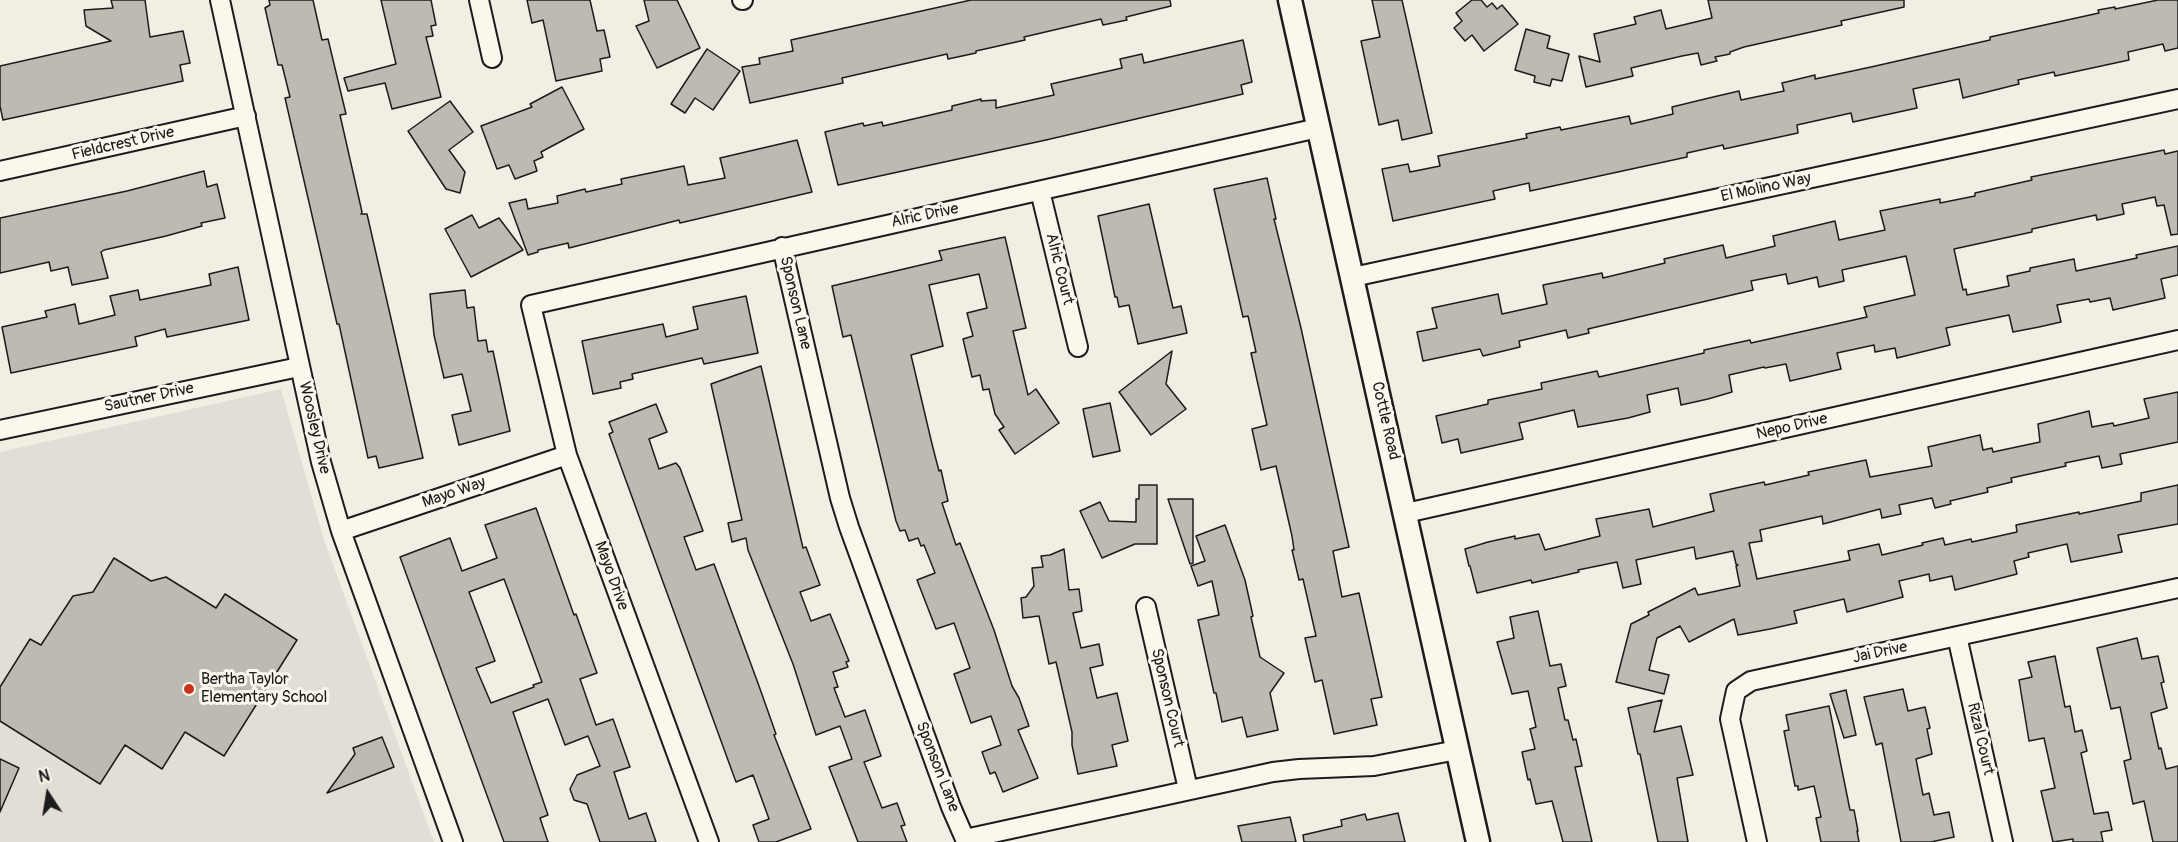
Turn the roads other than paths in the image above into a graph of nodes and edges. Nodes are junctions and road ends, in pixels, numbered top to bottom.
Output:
1 (220, 0) edge
2 (479, 0) edge
3 (1290, 0) edge
4 (492, 58) dead end
5 (2178, 99) edge
6 (246, 116) junction
7 (1318, 128) junction
8 (0, 171) edge
9 (1040, 191) junction
10 (782, 248) junction
11 (1353, 277) junction
12 (531, 305) joint
13 (2178, 340) edge
14 (1078, 347) dead end
15 (299, 367) junction
16 (0, 430) edge
17 (567, 455) junction
18 (1406, 513) junction
19 (341, 531) junction
20 (2178, 588) edge
21 (1146, 607) dead end
22 (1957, 636) junction
23 (1457, 750) junction
24 (1188, 789) junction
25 (453, 842) edge
26 (709, 842) edge
27 (1478, 842) edge
28 (1757, 842) edge
29 (2003, 842) edge

1 - 6 street, Woosley Drive
2 - 4 street
3 - 7 street, Cottle Road
5 - 11 street, El Molino Way
6 - 8 street, Fieldcrest Drive
6 - 15 street, Woosley Drive
7 - 9 street, Alric Drive
7 - 11 street, Cottle Road
9 - 10 street, Alric Drive
9 - 14 street, Alric Court
10 - 12 street, Alric Drive
10 - 24 street, Sponson Lane
11 - 18 street, Cottle Road
12 - 17 street, Mayo Drive
13 - 18 street, Nepo Drive
15 - 16 street, Sautner Drive
15 - 19 street, Woosley Drive
17 - 19 street, Mayo Way
17 - 26 street, Mayo Drive
18 - 23 street, Cottle Road
19 - 25 street, Woosley Drive
20 - 22 street, Jai Drive
21 - 24 street, Sponson Court
22 - 28 street, Jai Drive
22 - 29 street, Rizal Court
23 - 24 street, Sponson Lane
23 - 27 street, Cottle Road

